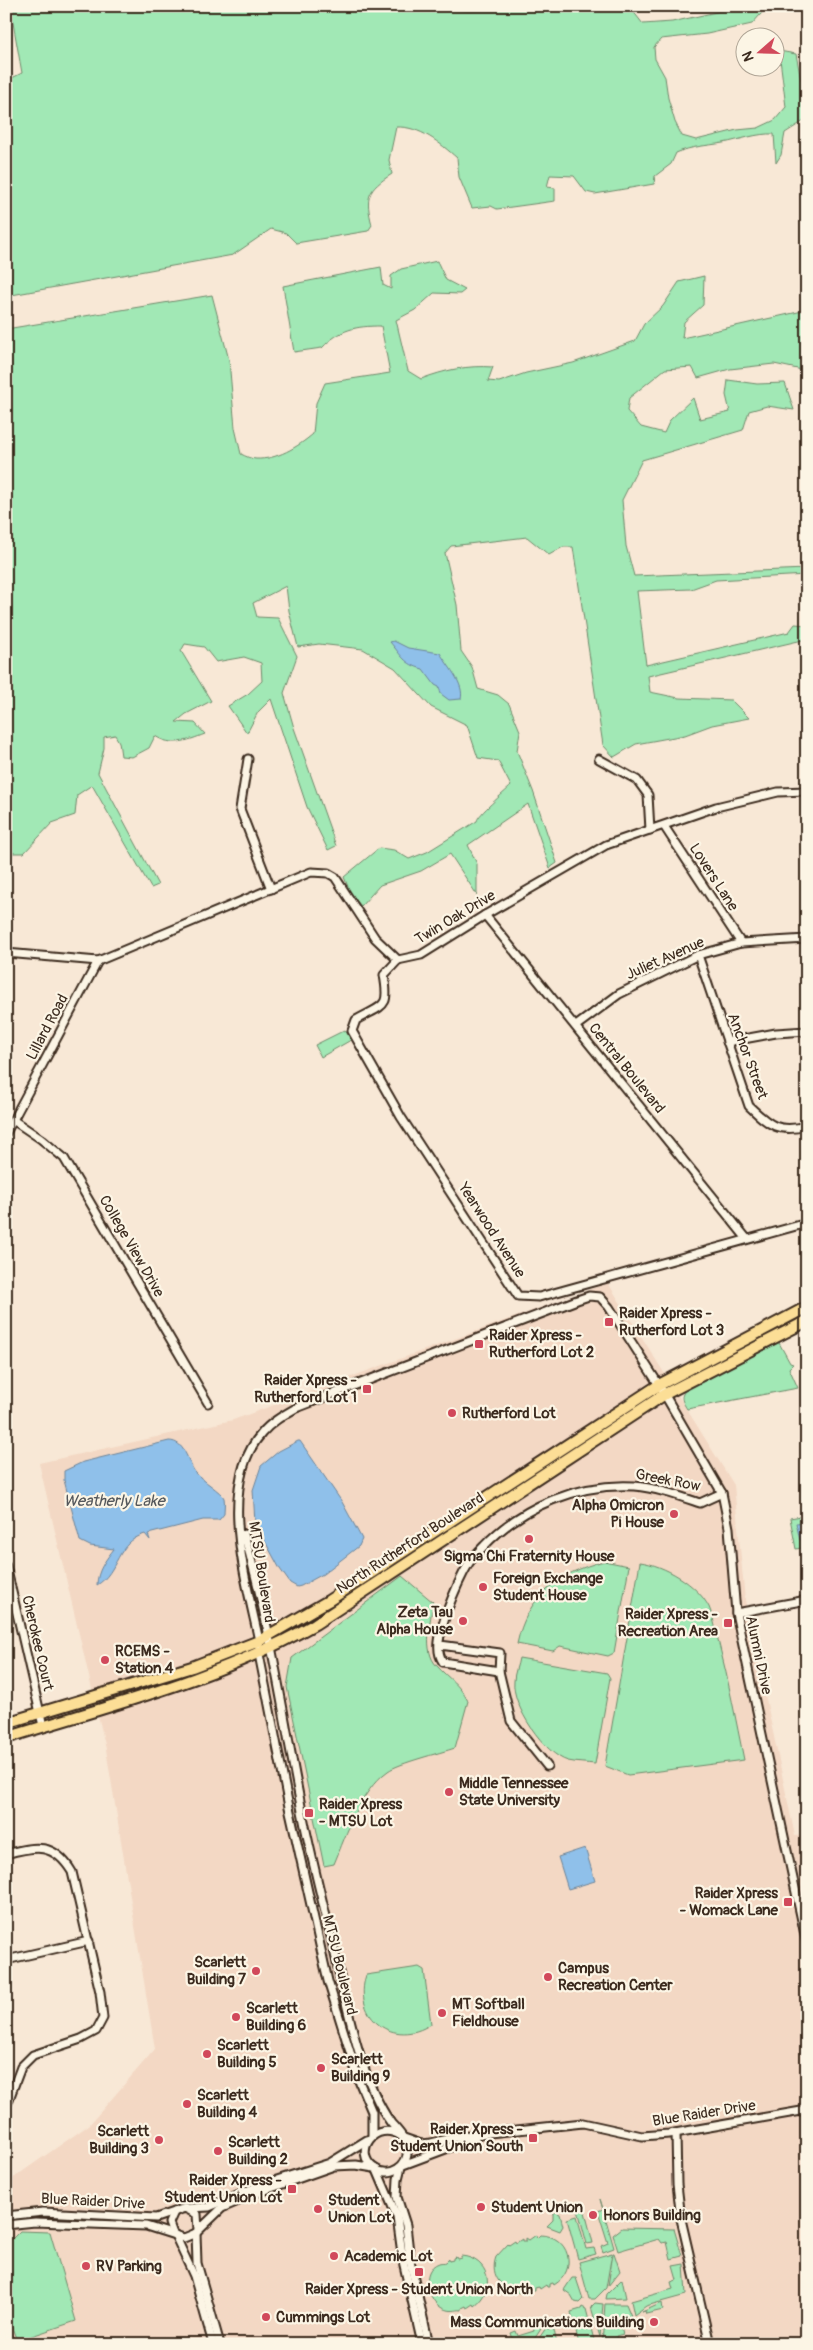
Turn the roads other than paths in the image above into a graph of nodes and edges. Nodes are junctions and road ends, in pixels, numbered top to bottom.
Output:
1 (248, 759) dead end
2 (599, 759) dead end
3 (807, 791) edge
4 (664, 826) junction
5 (650, 830) junction
6 (271, 889) junction
7 (485, 914) junction
8 (807, 939) edge
9 (741, 943) junction
10 (6, 953) edge
11 (698, 955) junction
12 (398, 960) junction
13 (98, 961) junction
14 (576, 1026) junction
15 (807, 1031) edge
16 (727, 1042) junction
17 (13, 1120) junction
18 (807, 1126) edge
19 (6, 1133) edge
20 (807, 1223) edge
21 (747, 1238) junction
22 (807, 1307) edge
23 (807, 1321) edge
24 (659, 1385) junction
25 (665, 1394) junction
26 (208, 1403) dead end
27 (722, 1493) junction
28 (6, 1566) edge
29 (807, 1600) edge
30 (736, 1613) junction
31 (264, 1639) junction
32 (440, 1644) junction
33 (271, 1648) junction
34 (259, 1654) junction
35 (499, 1671) junction
36 (39, 1712) junction
37 (6, 1723) edge
38 (42, 1726) junction
39 (6, 1738) edge
40 (548, 1766) dead end
41 (6, 1854) edge
42 (89, 1940) junction
43 (807, 1944) edge
44 (6, 1960) edge
45 (6, 2107) edge
46 (807, 2110) edge
47 (487, 2134) junction
48 (676, 2134) junction
49 (371, 2137) junction
50 (402, 2137) junction
51 (402, 2166) junction
52 (375, 2169) junction
53 (190, 2208) junction
54 (176, 2210) junction
55 (6, 2216) edge
56 (6, 2226) edge
57 (197, 2231) junction
58 (174, 2235) junction
59 (213, 2344) edge
60 (220, 2344) edge
61 (422, 2344) edge
62 (429, 2344) edge
63 (710, 2344) edge

1 - 6 street
2 - 5 street
3 - 4 street, Twin Oak Drive
4 - 5 street, Twin Oak Drive
4 - 9 street, Lovers Lane
5 - 7 street, Twin Oak Drive
6 - 12 street
6 - 13 street
7 - 12 street, Twin Oak Drive
7 - 14 street, Central Boulevard
8 - 9 street, Juliet Avenue
9 - 11 street, Juliet Avenue
10 - 13 street
11 - 14 street, Juliet Avenue
11 - 16 street, Anchor Street
12 - 21 street, Yearwood Avenue
13 - 17 street, Lillard Road
14 - 21 street, Central Boulevard
15 - 16 street
16 - 18 street, Anchor Street
17 - 19 street, Lillard Road
17 - 26 street, College View Drive
20 - 21 street, Yearwood Avenue
22 - 24 main road, North Rutherford Boulevard
23 - 25 main road, North Rutherford Boulevard
24 - 25 street, Alumni Drive
24 - 31 main road, North Rutherford Boulevard
24 - 31 street, MTSU Boulevard
25 - 27 street, Alumni Drive
25 - 33 main road, North Rutherford Boulevard
27 - 30 street, Alumni Drive
27 - 32 street, Greek Row
28 - 36 street, Cherokee Court
29 - 30 street
30 - 43 street, Alumni Drive
31 - 33 street, MTSU Boulevard
31 - 34 street, MTSU Boulevard
31 - 36 main road, North Rutherford Boulevard
32 - 35 street
32 - 35 street
33 - 34 main road, North Rutherford Boulevard
33 - 50 street, MTSU Boulevard
34 - 38 main road, North Rutherford Boulevard
34 - 49 street, MTSU Boulevard
35 - 40 street
36 - 37 main road, North Rutherford Boulevard
36 - 38 street, Cherokee Court
38 - 39 main road, North Rutherford Boulevard
41 - 42 street
42 - 44 street
42 - 45 street
46 - 48 street, Blue Raider Drive
47 - 48 street, Blue Raider Drive
47 - 50 street, Blue Raider Drive
47 - 51 street, Blue Raider Drive
48 - 63 street
49 - 50 street
49 - 52 street
49 - 53 street
50 - 51 street
51 - 52 street
51 - 62 street
52 - 57 street
52 - 61 street
53 - 54 street
53 - 57 street
54 - 55 street, Blue Raider Drive
54 - 58 street
56 - 58 street, Blue Raider Drive
57 - 58 street
57 - 60 street
58 - 59 street

